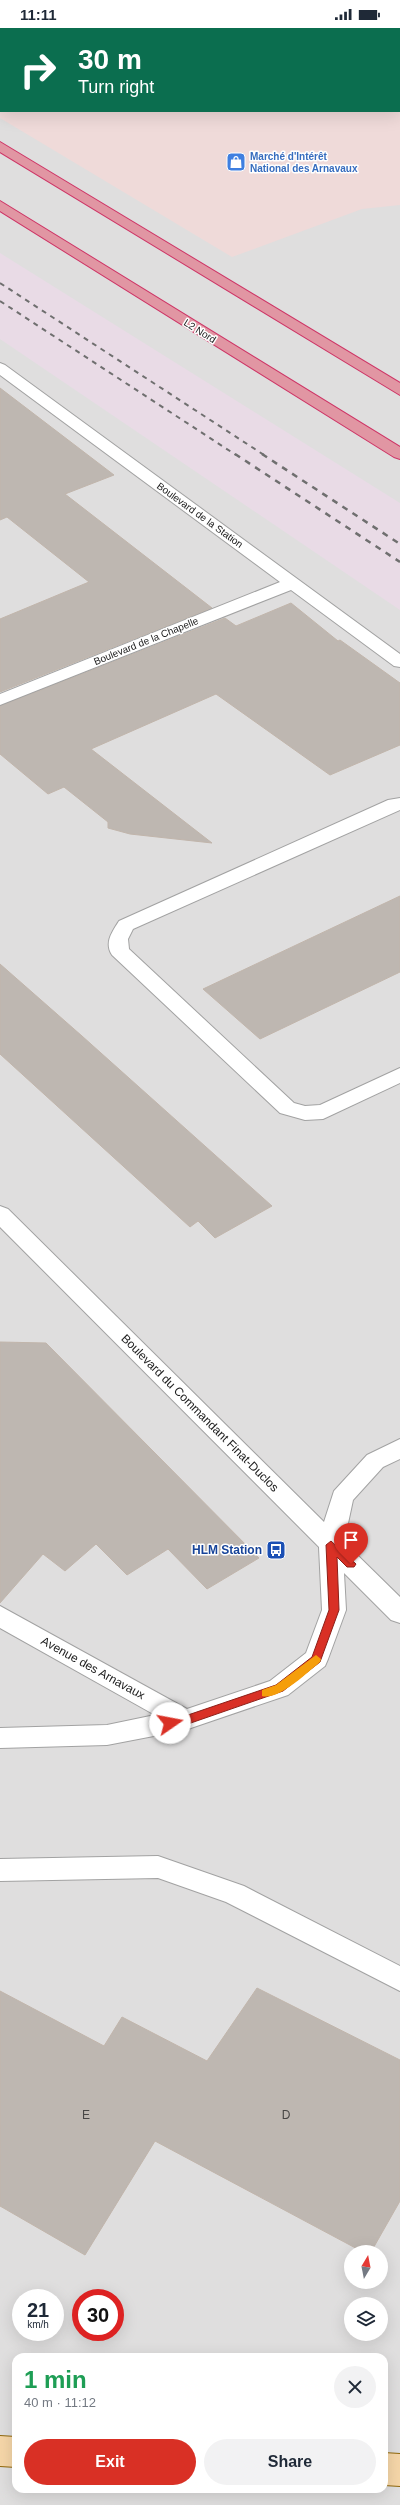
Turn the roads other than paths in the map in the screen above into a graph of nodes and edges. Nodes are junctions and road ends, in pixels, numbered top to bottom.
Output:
1 (0, 146) edge
2 (0, 205) edge
3 (0, 368) edge
4 (400, 390) edge
5 (400, 454) edge
6 (292, 583) junction
7 (400, 662) edge
8 (0, 700) edge
9 (400, 804) edge
10 (400, 1075) edge
11 (0, 1214) edge
12 (400, 1448) edge
13 (331, 1545) junction
14 (400, 1613) edge
15 (0, 1616) edge
16 (185, 1720) junction
17 (0, 1738) edge
18 (0, 1870) edge
19 (400, 1979) edge
20 (0, 2451) edge
21 (12, 2452) edge
22 (388, 2469) edge
23 (400, 2470) edge

1 - 4 highway
2 - 5 highway, L2 Nord
3 - 6 street, Boulevard de la Station
6 - 7 street, Boulevard de la Station
6 - 8 street, Boulevard de la Chapelle
9 - 10 street
11 - 13 street, Boulevard du Commandant Finat-Duclos
12 - 13 street
13 - 14 street, Boulevard du Commandant Finat-Duclos
13 - 16 street
15 - 16 street, Avenue des Arnavaux
16 - 17 street
18 - 19 street
20 - 21 main road
22 - 23 main road

